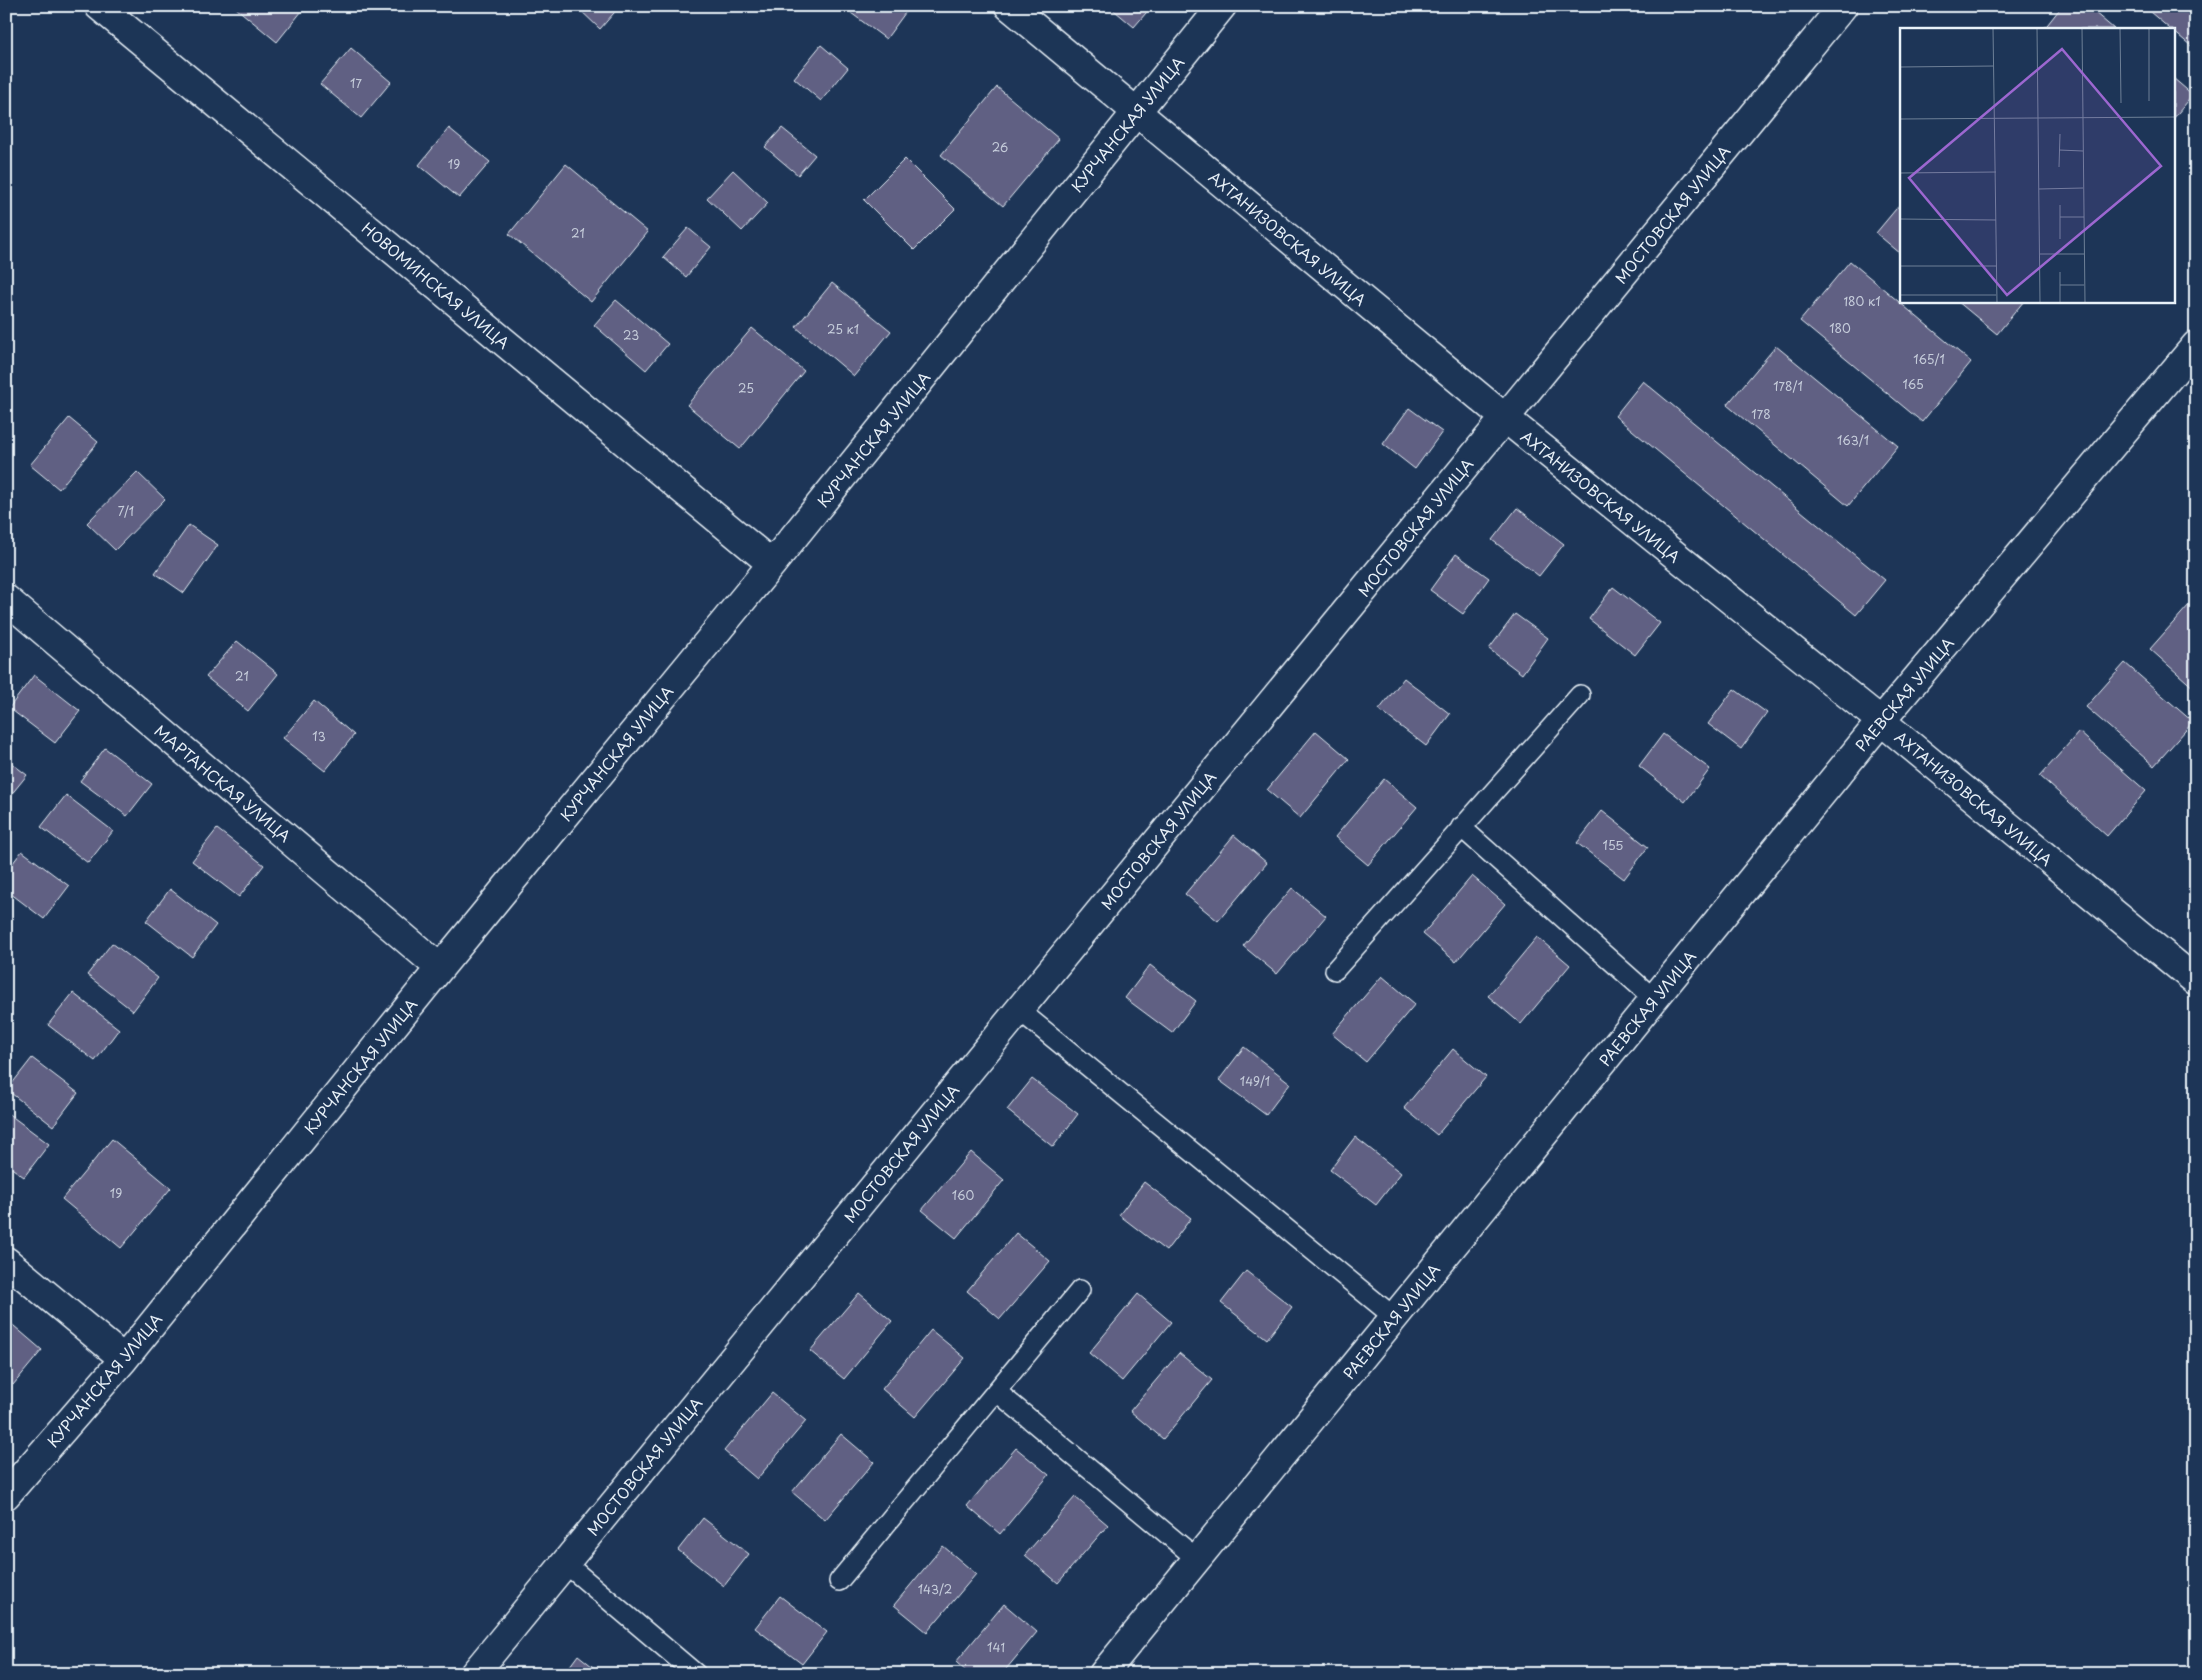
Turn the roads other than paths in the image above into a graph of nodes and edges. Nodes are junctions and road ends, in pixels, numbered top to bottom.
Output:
1 (99, 6) edge
2 (1009, 6) edge
3 (1222, 6) edge
4 (1843, 6) edge
5 (1136, 112) junction
6 (2196, 345) edge
7 (1505, 418) junction
8 (772, 564) junction
9 (6, 599) edge
10 (1580, 695) dead end
11 (1881, 721) junction
12 (1461, 827) junction
13 (440, 968) junction
14 (1335, 970) dead end
15 (2196, 981) edge
16 (1654, 999) junction
17 (1019, 1010) junction
18 (6, 1261) edge
19 (1080, 1290) dead end
20 (1394, 1318) junction
21 (124, 1359) junction
22 (996, 1391) junction
23 (6, 1495) edge
24 (1196, 1559) junction
25 (565, 1563) junction
26 (839, 1581) dead end
27 (474, 1674) edge
28 (696, 1674) edge
29 (1103, 1674) edge

1 - 8 street, НОВОМИНСКАЯ УЛИЦА
2 - 5 street, АХТАНИЗОВСКАЯ УЛИЦА
3 - 5 street, КУРЧАНСКАЯ УЛИЦА
4 - 7 street, МОСТОВСКАЯ УЛИЦА
5 - 7 street, АХТАНИЗОВСКАЯ УЛИЦА
5 - 8 street, КУРЧАНСКАЯ УЛИЦА
6 - 11 street, РАЕВСКАЯ УЛИЦА
7 - 11 street, АХТАНИЗОВСКАЯ УЛИЦА
7 - 17 street, МОСТОВСКАЯ УЛИЦА
8 - 13 street, КУРЧАНСКАЯ УЛИЦА
9 - 13 street, МАРТАНСКАЯ УЛИЦА
10 - 12 lane
11 - 15 street, АХТАНИЗОВСКАЯ УЛИЦА
11 - 16 street, РАЕВСКАЯ УЛИЦА
12 - 14 lane
12 - 16 lane
13 - 21 street, КУРЧАНСКАЯ УЛИЦА
16 - 20 street, РАЕВСКАЯ УЛИЦА
17 - 20 lane
17 - 25 street, МОСТОВСКАЯ УЛИЦА
18 - 21 street
19 - 22 lane
20 - 24 street, РАЕВСКАЯ УЛИЦА
21 - 23 street, КУРЧАНСКАЯ УЛИЦА
22 - 24 lane
22 - 26 lane
24 - 29 street, РАЕВСКАЯ УЛИЦА
25 - 27 street, МОСТОВСКАЯ УЛИЦА
25 - 28 lane

